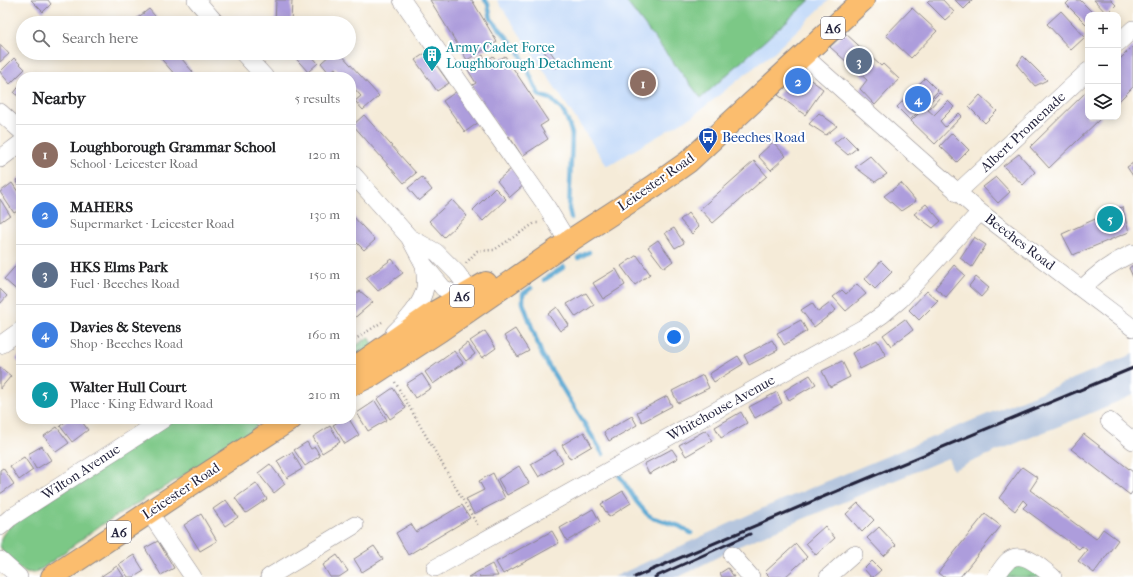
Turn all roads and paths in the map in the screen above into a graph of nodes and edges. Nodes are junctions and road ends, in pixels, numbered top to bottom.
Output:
1 (196, 0) edge
2 (402, 0) edge
3 (863, 0) edge
4 (210, 16) edge
5 (1133, 29) edge
6 (1121, 40) edge
7 (804, 55) junction
8 (249, 60) edge
9 (260, 72) edge
10 (1085, 74) edge
11 (0, 112) edge
12 (16, 126) edge
13 (16, 147) edge
14 (0, 159) edge
15 (356, 178) edge
16 (957, 193) junction
17 (980, 212) junction
18 (556, 223) junction
19 (409, 237) junction
20 (568, 242) junction
21 (1133, 253) edge
22 (424, 265) junction
23 (457, 273) junction
24 (496, 285) junction
25 (1082, 288) junction
26 (466, 294) junction
27 (461, 316) junction
28 (384, 320) dead end
29 (1133, 328) edge
30 (16, 334) edge
31 (356, 339) edge
32 (0, 345) edge
33 (386, 366) junction
34 (357, 367) edge
35 (356, 382) edge
36 (1109, 421) dead end
37 (156, 424) edge
38 (278, 424) edge
39 (1133, 441) edge
40 (149, 512) junction
41 (355, 525) dead end
42 (0, 527) edge
43 (486, 539) junction
44 (854, 554) dead end
45 (732, 555) dead end
46 (0, 560) edge
47 (435, 568) dead end
48 (19, 577) edge
49 (52, 577) edge
50 (193, 577) edge
51 (269, 577) edge
52 (751, 577) edge
53 (828, 577) edge
54 (996, 577) edge
55 (1053, 577) edge

1 - 4 street
2 - 18 street
3 - 7 highway, Leicester Road / A6
5 - 6 street
7 - 16 street, Beeches Road
7 - 20 highway, Leicester Road / A6
8 - 9 street
10 - 16 street, Albert Promenade
11 - 12 street
13 - 14 street
15 - 19 street
16 - 17 street, Beeches Road
17 - 25 street, Beeches Road
17 - 43 street, Whitehouse Avenue
18 - 20 street
18 - 23 path
19 - 22 street
19 - 23 street
20 - 24 highway, Leicester Road / A6
21 - 25 street
22 - 26 street
22 - 34 street
23 - 24 street
23 - 26 street
24 - 26 highway, Leicester Road / A6
24 - 27 highway, Leicester Road / A6
25 - 29 street, Beeches Road
26 - 27 street
26 - 34 highway, Leicester Road / A6
27 - 33 highway, Leicester Road / A6
28 - 31 path
30 - 32 street
33 - 35 highway, Leicester Road / A6
33 - 43 path
36 - 39 street
37 - 42 street, Wilton Avenue
38 - 40 highway, Leicester Road / A6
40 - 49 highway, Leicester Road / A6
40 - 50 street
41 - 51 street
43 - 47 street, Whitehouse Avenue
44 - 53 street
45 - 52 street
46 - 48 street
54 - 55 street

